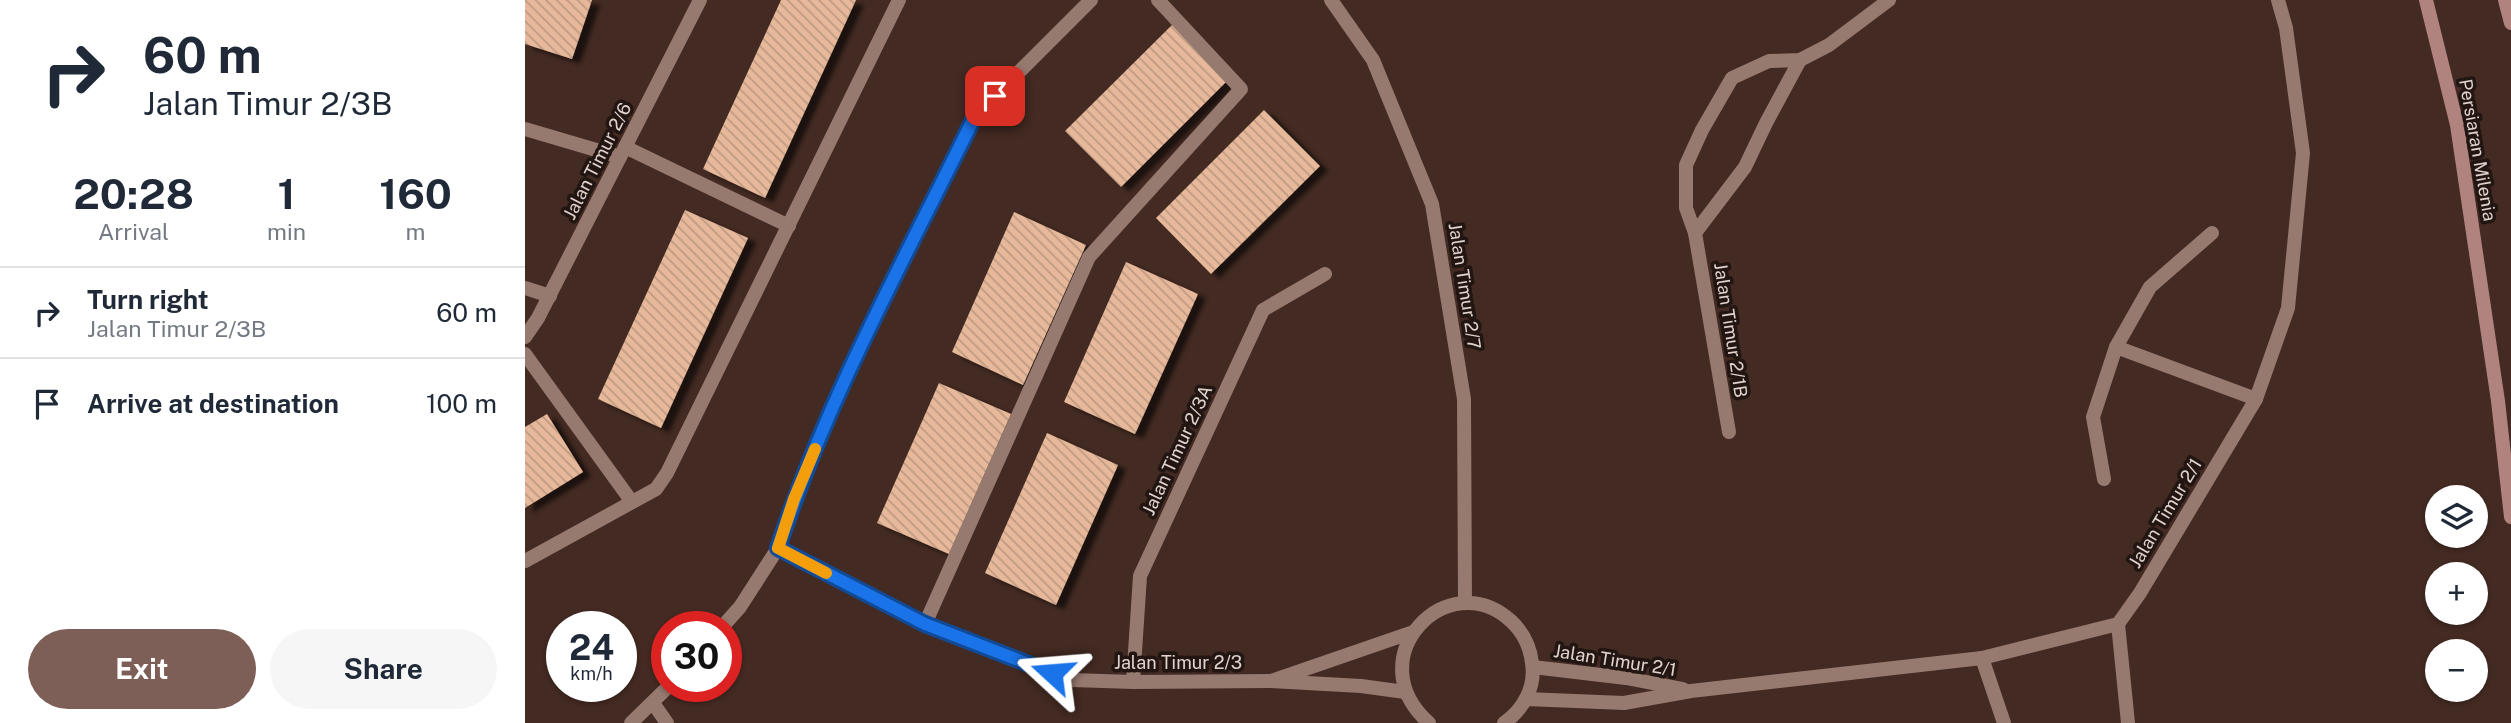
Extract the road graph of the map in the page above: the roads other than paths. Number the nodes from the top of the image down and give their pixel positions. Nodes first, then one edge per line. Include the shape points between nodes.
1 (700, 0) edge
2 (899, 0) edge
3 (1091, 0) edge
4 (1158, 0) edge
5 (1331, 0) edge
6 (1889, 0) edge
7 (2279, 0) edge
8 (2426, 0) edge
9 (2505, 0) edge
10 (2511, 23) edge
11 (1800, 60) junction
12 (525, 129) edge
13 (622, 152) junction
14 (789, 226) junction
15 (1695, 233) junction
16 (2212, 233) dead end
17 (1325, 274) dead end
18 (525, 288) edge
19 (549, 296) junction
20 (525, 337) edge
21 (2116, 347) junction
22 (525, 354) edge
23 (2256, 399) junction
24 (1729, 432) dead end
25 (2103, 479) dead end
26 (632, 502) junction
27 (2511, 517) edge
28 (778, 548) junction
29 (525, 561) edge
30 (1465, 603) junction
31 (736, 611) edge
32 (925, 624) junction
33 (2118, 624) junction
34 (1413, 632) junction
35 (1982, 658) junction
36 (1533, 667) junction
37 (1271, 681) junction
38 (1133, 682) junction
39 (1691, 691) junction
40 (1405, 692) junction
41 (1526, 699) junction
42 (653, 703) joint
43 (631, 723) edge
44 (667, 723) edge
45 (1429, 723) edge
46 (1504, 723) edge
47 (2004, 723) edge
48 (2128, 723) edge

1 - 13 street, Jalan Timur 2/6
2 - 14 street
3 - 28 street via 975,116 836,399
4 - 32 street via 1241,89 1089,257
5 - 30 street, Jalan Timur 2/7 via 1373,60 1432,204 1464,399
6 - 11 street, Jalan Timur 2/1B via 1829,45
7 - 23 street, Jalan Timur 2/1 via 2303,153 2288,308
8 - 27 main road, Persiaran Milenia via 2457,125
9 - 10 main road
11 - 15 street via 1745,167
11 - 15 street, Jalan Timur 2/1B via 1769,61 1732,78 1686,165 1686,208
12 - 13 street
13 - 14 street
13 - 19 street, Jalan Timur 2/6
14 - 26 street via 667,473 656,489
15 - 24 street, Jalan Timur 2/1B
16 - 21 street via 2150,287
17 - 38 street, Jalan Timur 2/3A via 1263,310 1140,576
18 - 19 street
19 - 20 street, Jalan Timur 2/6
21 - 23 street
21 - 25 street via 2092,417
22 - 26 street
23 - 33 street, Jalan Timur 2/1
26 - 29 street
28 - 31 street
28 - 32 street, Jalan Timur 2/3
30 - 34 street via 1427,617
30 - 36 street via 1486,606 1519,629
32 - 38 street, Jalan Timur 2/3 via 1072,680
33 - 35 street, Jalan Timur 2/1
33 - 48 street
34 - 37 street
34 - 40 street via 1404,651
35 - 39 street, Jalan Timur 2/1
35 - 47 street
36 - 39 street, Jalan Timur 2/1
36 - 41 street
37 - 38 street, Jalan Timur 2/3
37 - 40 street, Jalan Timur 2/3
39 - 41 street, Jalan Timur 2/1 via 1624,703
40 - 45 street
41 - 46 street
42 - 43 street
42 - 44 street

